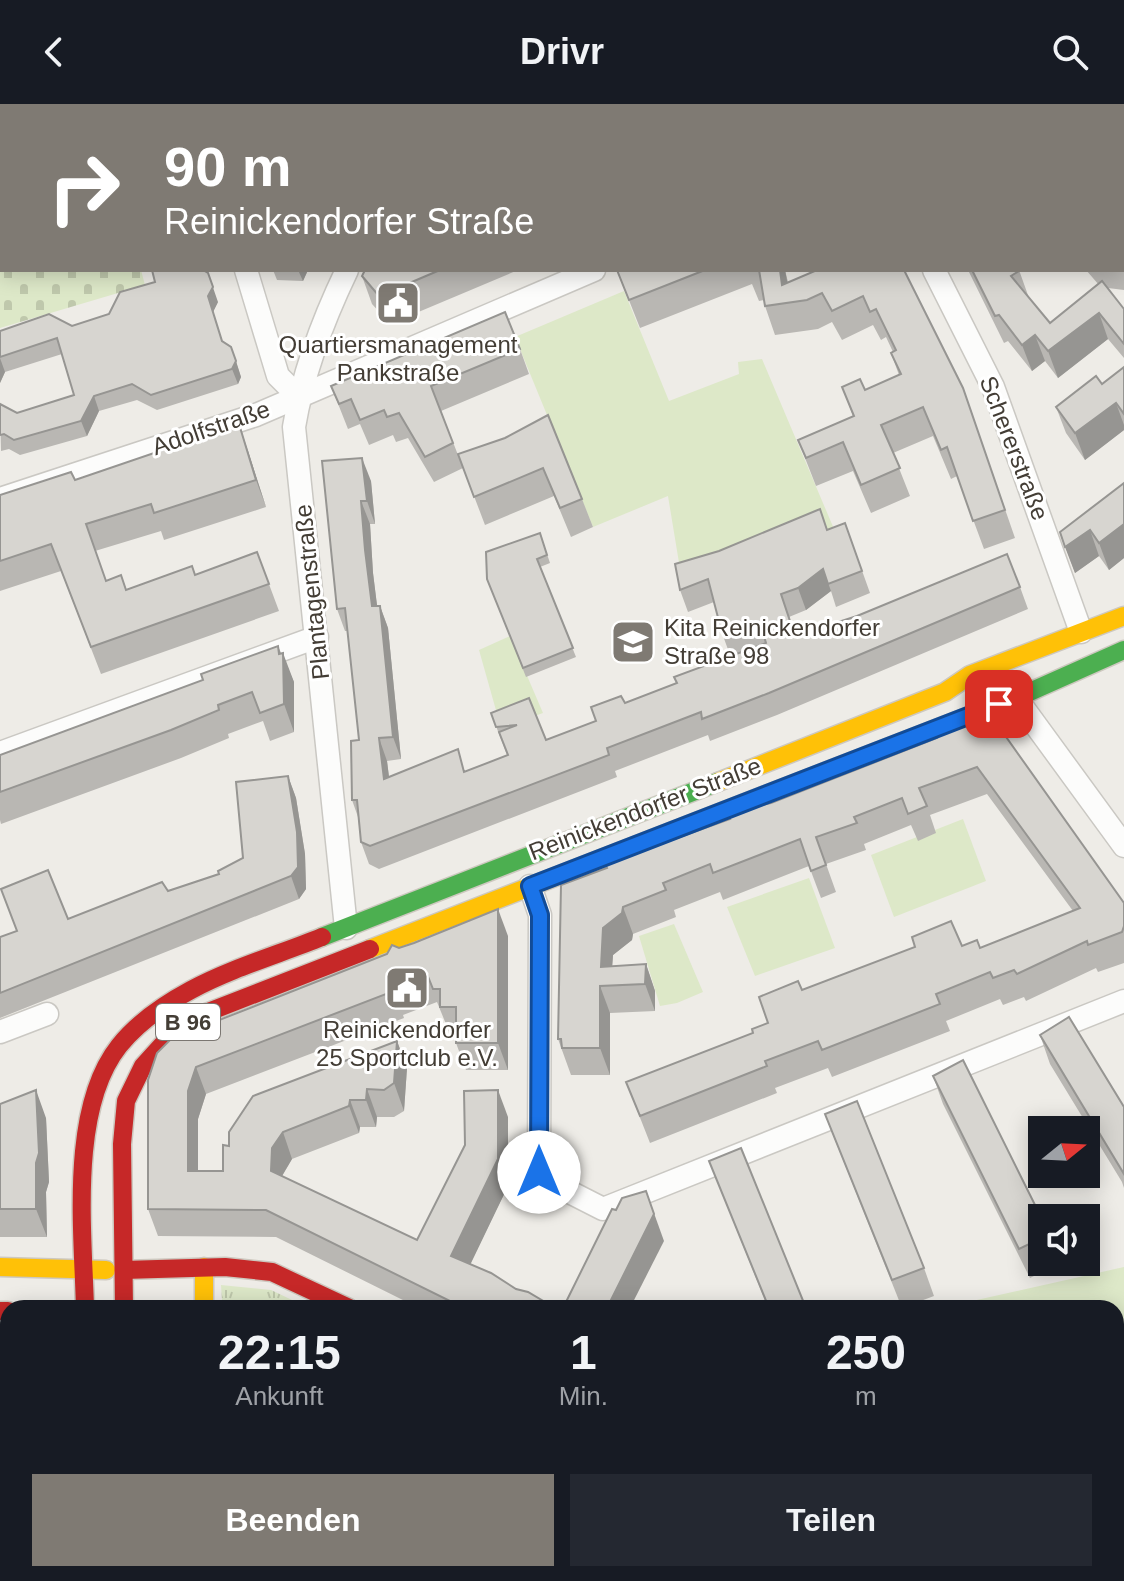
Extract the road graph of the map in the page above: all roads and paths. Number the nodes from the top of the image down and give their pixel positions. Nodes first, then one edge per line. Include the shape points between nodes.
1 (247, 272) edge
2 (346, 272) edge
3 (589, 272) edge
4 (935, 272) edge
5 (299, 397) junction
6 (0, 499) edge
7 (1124, 616) edge
8 (1081, 632) junction
9 (317, 637) junction
10 (1124, 650) edge
11 (1002, 663) junction
12 (1094, 664) junction
13 (945, 692) junction
14 (1016, 698) junction
15 (955, 720) junction
16 (0, 753) edge
17 (1124, 846) edge
18 (530, 886) junction
19 (346, 928) junction
20 (357, 954) junction
21 (1124, 1001) edge
22 (47, 1014) dead end
23 (0, 1032) edge
24 (0, 1267) edge
25 (204, 1267) junction
26 (85, 1270) junction
27 (124, 1270) junction
28 (85, 1300) edge
29 (124, 1300) edge
30 (204, 1300) edge
31 (332, 1300) edge

1 - 5 street via 278,376
2 - 5 street, Plantagenstraße
3 - 5 street, Adolfstraße
4 - 8 street, Schererstraße via 993,387
5 - 6 street, Adolfstraße
5 - 9 street, Plantagenstraße via 294,427
7 - 8 main road, Reinickendorfer Straße / B 96
8 - 11 main road, Reinickendorfer Straße / B 96
8 - 12 main road
9 - 16 street
9 - 19 street, Plantagenstraße
10 - 12 main road, Reinickendorfer Straße / B 96
11 - 13 main road, Reinickendorfer Straße / B 96
11 - 14 main road
12 - 14 main road, Reinickendorfer Straße / B 96
13 - 15 main road
13 - 19 main road, Reinickendorfer Straße / B 96
14 - 15 main road, Reinickendorfer Straße / B 96
14 - 17 street
15 - 18 main road, Reinickendorfer Straße / B 96
18 - 20 main road, Reinickendorfer Straße / B 96
18 - 21 street via 540,915 539,1172 603,1209
19 - 20 main road
19 - 26 main road, Reinickendorfer Straße / B 96 via 194,988 151,1013 111,1054 94,1089 85,1128
20 - 27 main road, Reinickendorfer Straße / B 96 via 193,1018 143,1066 123,1118
22 - 23 street
24 - 26 main road
25 - 27 main road
25 - 30 main road
25 - 31 main road via 272,1272
26 - 27 main road
26 - 28 main road, Reinickendorfer Straße / B 96
27 - 29 main road, Reinickendorfer Straße / B 96

